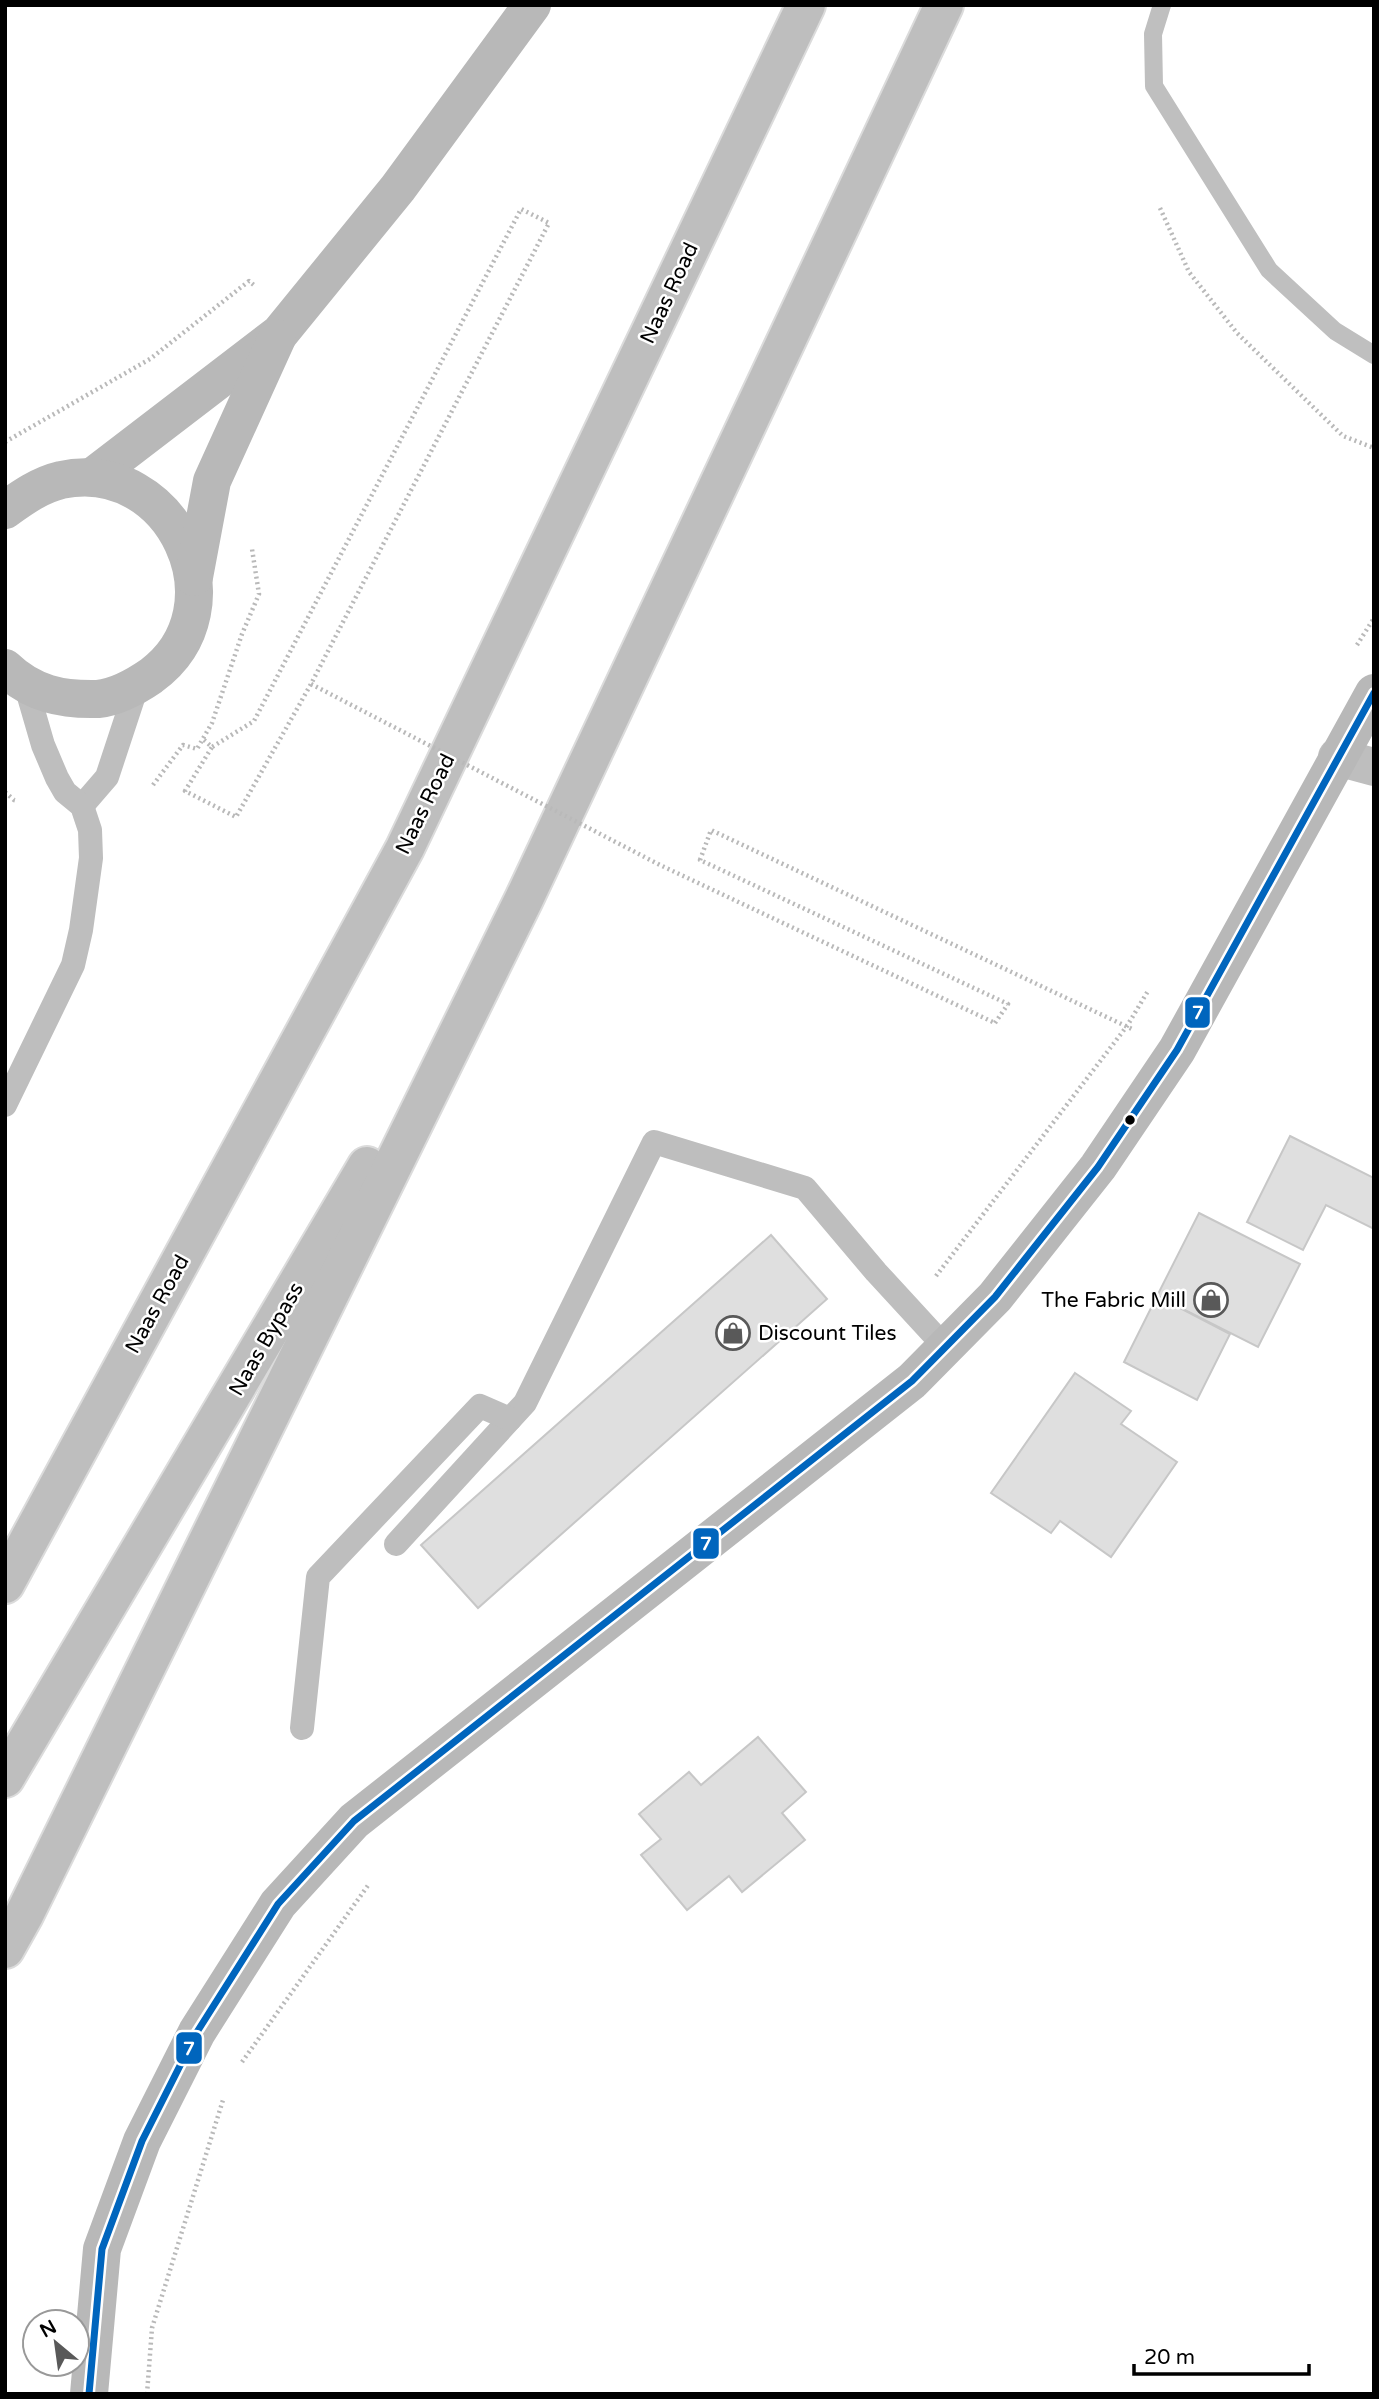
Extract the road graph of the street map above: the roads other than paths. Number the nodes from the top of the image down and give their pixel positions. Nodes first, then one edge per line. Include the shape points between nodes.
1 (532, 5) edge
2 (806, 5) edge
3 (944, 5) edge
4 (286, 325) junction
5 (92, 477) junction
6 (5, 510) edge
7 (194, 579) junction
8 (11, 673) edge
9 (137, 686) junction
10 (1374, 693) edge
11 (1337, 757) junction
12 (1374, 767) edge
13 (82, 806) junction
14 (524, 899) junction
15 (5, 1105) edge
16 (945, 1347) junction
17 (510, 1419) junction
18 (396, 1544) dead end
19 (5, 1584) edge
20 (302, 1728) dead end
21 (5, 1778) edge
22 (5, 1949) edge
23 (89, 2394) edge

1 - 4 street via 398,188
2 - 19 main road, Naas Road via 405,848
3 - 14 main road
4 - 5 street
4 - 7 street via 212,481
5 - 6 street via 61,480 31,491
5 - 7 street via 150,499 172,522 187,549
7 - 9 street via 192,611 181,641 162,667
8 - 9 street via 37,690 72,700 107,698
8 - 13 lane via 57,778
9 - 13 lane via 107,777
10 - 11 street
11 - 12 main road
11 - 16 street via 1177,1050 1098,1167 996,1297
13 - 15 lane via 90,830 91,858 74,965
14 - 21 main road, Naas Bypass
14 - 22 main road
16 - 17 lane via 805,1188 654,1142 525,1403
16 - 23 street via 912,1381 354,1821 278,1903 197,2032 142,2141 102,2249
17 - 18 lane
17 - 20 lane via 480,1406 318,1577

